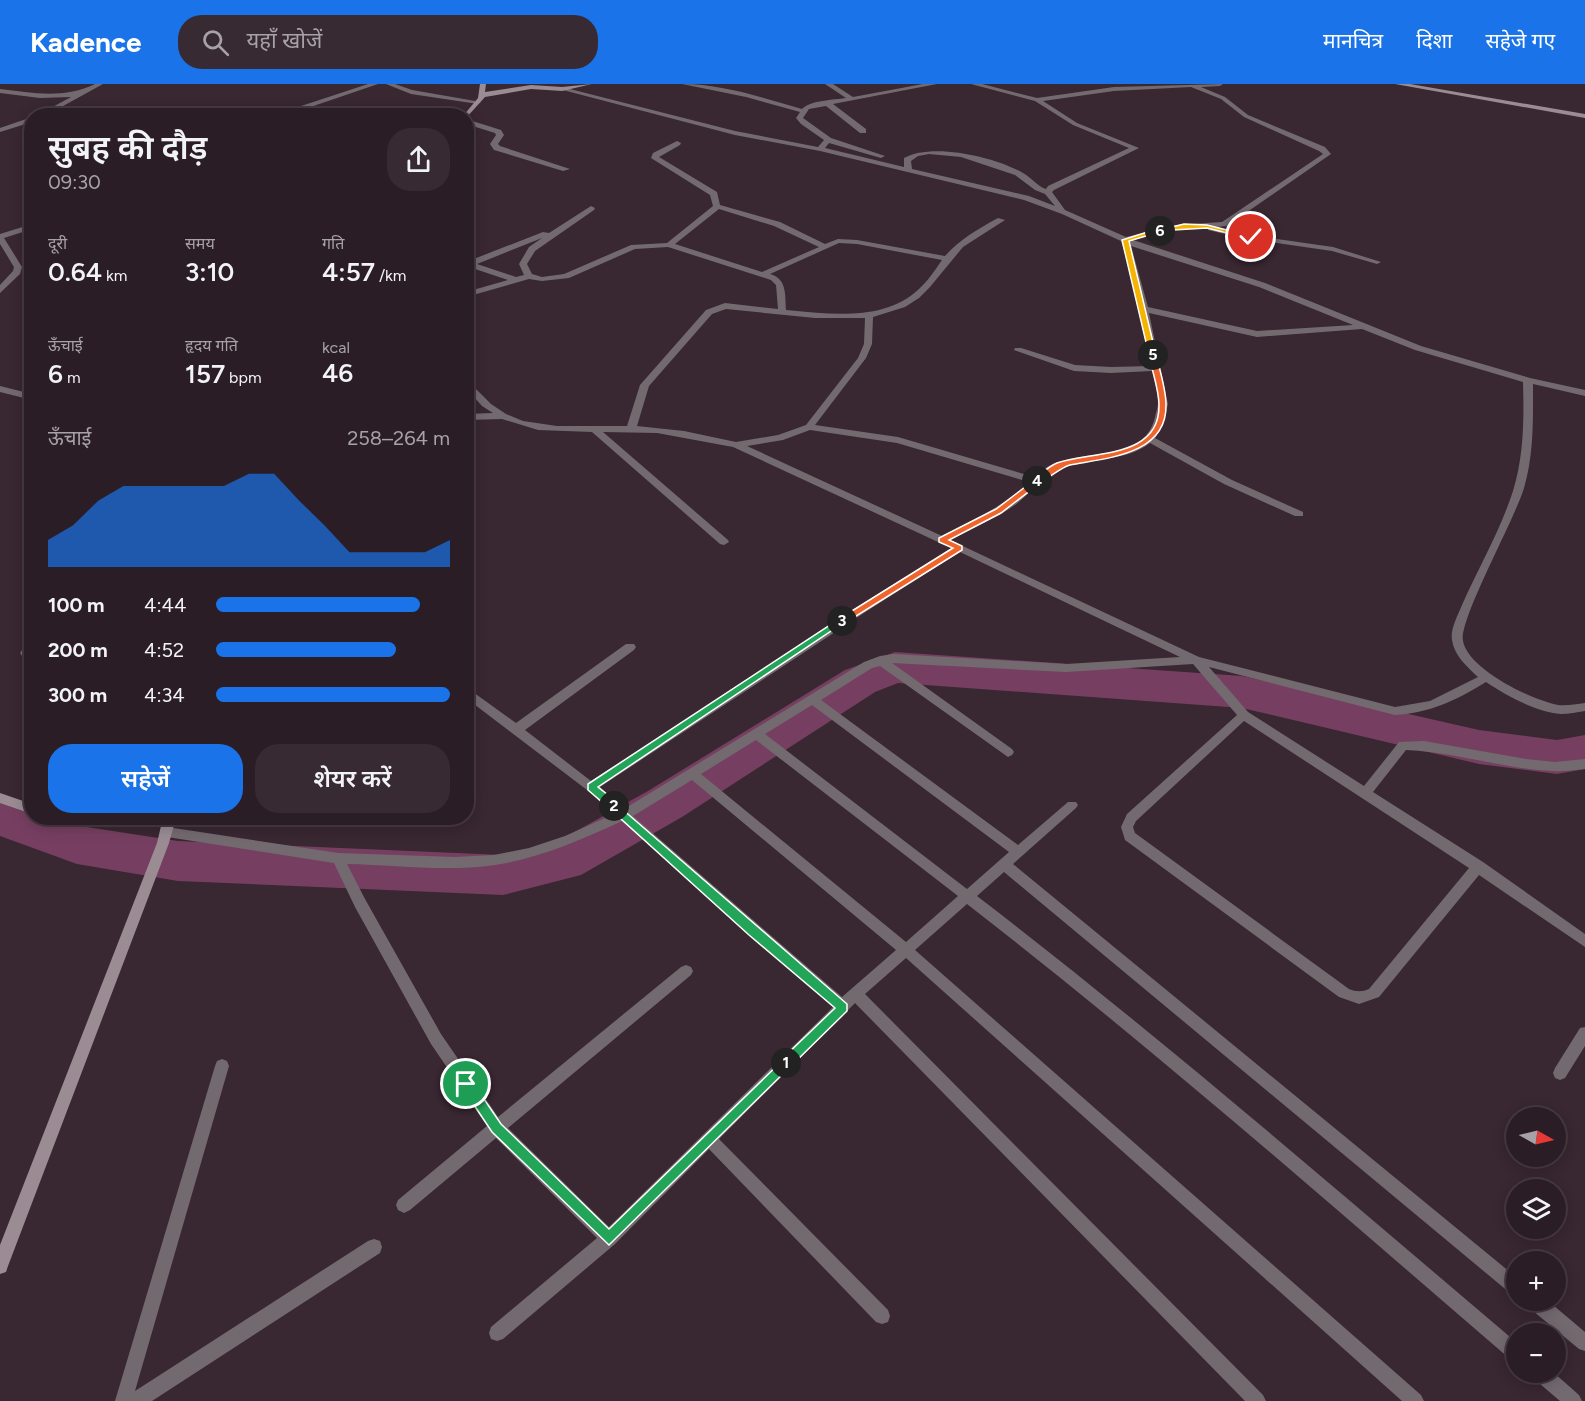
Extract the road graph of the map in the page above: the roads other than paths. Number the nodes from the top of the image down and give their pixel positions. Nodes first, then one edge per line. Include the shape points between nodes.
1 (100, 84) edge
2 (375, 84) edge
3 (389, 84) edge
4 (483, 84) edge
5 (589, 84) edge
6 (685, 84) edge
7 (828, 84) edge
8 (934, 84) edge
9 (974, 84) edge
10 (1220, 84) edge
11 (1398, 84) edge
12 (1193, 86) junction
13 (562, 89) junction
14 (0, 91) edge
15 (82, 94) junction
16 (480, 98) junction
17 (851, 98) junction
18 (1037, 100) junction
19 (825, 102) junction
20 (55, 108) edge
21 (302, 108) edge
22 (473, 108) edge
23 (802, 111) junction
24 (1585, 116) edge
25 (24, 122) edge
26 (474, 122) edge
27 (0, 130) edge
28 (863, 131) dead end
29 (828, 140) junction
30 (677, 143) dead end
31 (820, 149) junction
32 (907, 166) junction
33 (566, 169) dead end
34 (1048, 192) junction
35 (717, 206) junction
36 (591, 208) dead end
37 (1065, 212) junction
38 (1001, 220) dead end
39 (1207, 226) junction
40 (563, 228) junction
41 (24, 229) edge
42 (0, 237) edge
43 (1125, 240) junction
44 (526, 241) junction
45 (538, 245) junction
46 (669, 245) junction
47 (824, 246) junction
48 (947, 259) junction
49 (474, 262) edge
50 (1377, 262) dead end
51 (474, 266) edge
52 (765, 273) junction
53 (529, 276) junction
54 (516, 280) junction
55 (0, 290) edge
56 (474, 293) edge
57 (1143, 309) junction
58 (782, 312) junction
59 (869, 314) junction
60 (1363, 327) junction
61 (1018, 350) dead end
62 (1156, 368) junction
63 (1528, 380) junction
64 (0, 389) edge
65 (474, 391) edge
66 (1585, 393) edge
67 (24, 395) edge
68 (505, 416) junction
69 (474, 417) edge
70 (809, 427) junction
71 (631, 429) junction
72 (595, 430) junction
73 (1148, 438) junction
74 (736, 445) junction
75 (1036, 482) junction
76 (1299, 514) dead end
77 (942, 540) junction
78 (724, 542) dead end
79 (959, 548) junction
80 (630, 648) dead end
81 (880, 660) junction
82 (1196, 660) junction
83 (1488, 676) junction
84 (474, 697) edge
85 (812, 699) junction
86 (1585, 707) edge
87 (1244, 715) junction
88 (517, 729) junction
89 (756, 733) junction
90 (1008, 752) dead end
91 (1585, 764) edge
92 (692, 773) junction
93 (591, 787) junction
94 (1365, 794) junction
95 (0, 798) edge
96 (1072, 805) dead end
97 (24, 806) edge
98 (624, 815) junction
99 (137, 825) edge
100 (167, 828) edge
101 (1018, 852) junction
102 (338, 858) junction
103 (1004, 865) junction
104 (1478, 866) junction
105 (969, 896) junction
106 (1585, 941) edge
107 (906, 950) junction
108 (686, 970) dead end
109 (855, 994) junction
110 (843, 1007) junction
111 (1585, 1033) edge
112 (222, 1065) dead end
113 (1560, 1073) dead end
114 (497, 1128) junction
115 (709, 1139) junction
116 (404, 1205) dead end
117 (609, 1238) junction
118 (374, 1247) dead end
119 (0, 1266) edge
120 (1506, 1279) edge
121 (1546, 1311) edge
122 (882, 1316) dead end
123 (497, 1333) dead end
124 (1585, 1343) edge
125 (1506, 1344) edge
126 (1552, 1383) edge
127 (124, 1401) edge
128 (136, 1401) edge
129 (1257, 1401) edge
130 (1415, 1401) edge
131 (1573, 1401) edge

1 - 15 street
2 - 21 street
3 - 16 street via 417,93
4 - 16 street
5 - 13 street
6 - 23 street via 747,95
7 - 17 street
8 - 17 street
9 - 18 street
10 - 12 street
11 - 24 street
12 - 18 street via 1114,89
12 - 39 street via 1327,154 1230,220
13 - 16 street via 531,87
13 - 31 street via 735,134
14 - 15 street via 40,96
15 - 20 street
16 - 22 street
17 - 19 street
18 - 34 street via 1075,124 1135,148 1058,182
19 - 23 street
19 - 28 street
23 - 29 street via 799,118 803,123
25 - 27 street
26 - 33 street via 498,132 494,144 497,148
29 - 31 street
29 - 32 street
30 - 35 street via 655,158 714,194
31 - 32 street
32 - 34 street via 912,155 923,152 975,159 1021,174 1031,186
32 - 37 street
34 - 37 street
35 - 46 street
35 - 47 street via 777,224
36 - 40 street
37 - 43 street
38 - 48 street via 963,242
39 - 43 street via 1175,227
39 - 50 street
40 - 44 street
40 - 45 street
41 - 42 street
42 - 55 street via 18,267
43 - 57 street
43 - 60 street via 1262,285
44 - 45 street
44 - 49 street
45 - 53 street via 525,257 523,264
46 - 52 street
46 - 53 street via 634,247 566,276
47 - 48 street via 838,241 856,242
47 - 52 street
48 - 59 street via 908,303
51 - 54 street
52 - 58 street via 780,284
53 - 54 street
54 - 56 street
57 - 60 street via 1244,333
57 - 62 street
58 - 59 street
58 - 71 street via 725,306 709,312 645,385
59 - 70 street via 868,345 862,358
60 - 63 street via 1448,358
61 - 62 street via 1083,369
62 - 73 street via 1163,404 1161,418
63 - 66 street
63 - 83 street via 1528,452 1524,474 1498,544 1458,626 1457,641 1467,658
64 - 67 street
65 - 68 street
68 - 69 street
68 - 72 street via 558,429
70 - 74 street via 780,438
70 - 75 street via 898,441
71 - 72 street
71 - 74 street
72 - 78 street
73 - 75 street via 1129,452 1058,465
73 - 76 street via 1228,482
74 - 77 street
75 - 77 street via 999,511
77 - 79 street
79 - 82 street
79 - 93 street
80 - 88 street
81 - 82 street via 910,657 1066,668
81 - 85 street
81 - 90 street
82 - 83 street via 1395,711 1420,711 1442,703
82 - 87 street
83 - 86 street via 1528,700 1560,710
84 - 88 street
85 - 89 street
85 - 101 street
87 - 94 street
87 - 104 street via 1131,818 1127,827 1130,836 1344,993 1355,999 1374,993
88 - 93 street
89 - 92 street
89 - 105 street
91 - 94 street via 1555,767 1403,745
92 - 98 street
92 - 107 street
93 - 98 street
94 - 104 street
95 - 97 street
96 - 101 street
98 - 102 street via 529,854 494,860
98 - 110 street
99 - 100 street
100 - 102 street
100 - 119 street
101 - 103 street
102 - 114 street via 436,1039
103 - 105 street
103 - 120 street
104 - 106 street
105 - 107 street
105 - 125 street via 1216,1097
107 - 109 street
107 - 130 street
108 - 114 street
109 - 110 street
109 - 129 street
110 - 115 street
111 - 113 street
112 - 127 street
114 - 116 street
114 - 117 street
115 - 117 street
115 - 122 street
117 - 123 street
118 - 128 street
121 - 124 street
126 - 131 street

